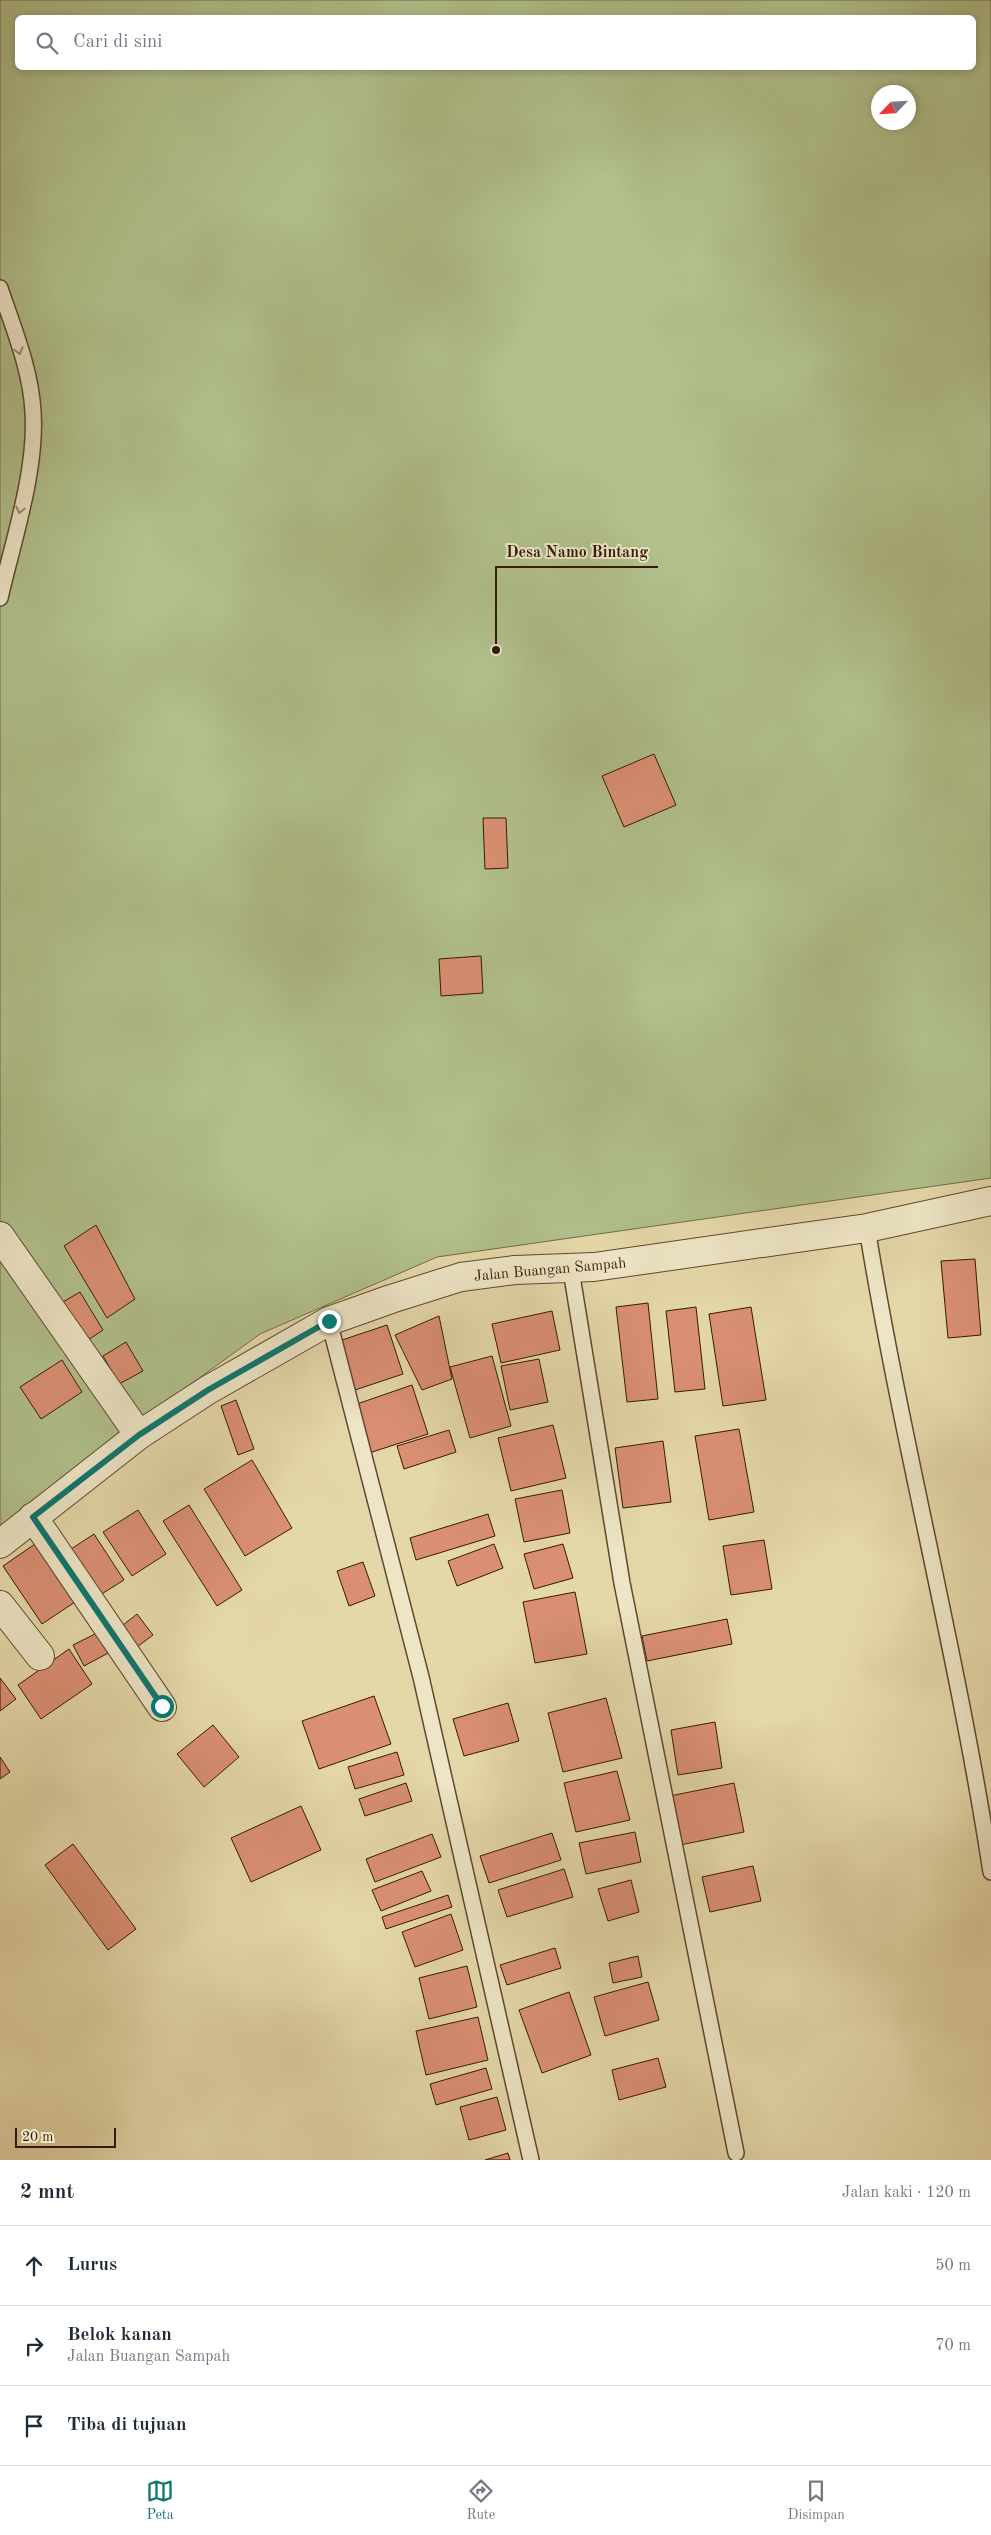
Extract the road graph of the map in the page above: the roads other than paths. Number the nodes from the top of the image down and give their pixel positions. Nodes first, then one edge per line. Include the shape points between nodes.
1 (0, 288) edge
2 (0, 598) edge
3 (991, 1201) edge
4 (867, 1228) junction
5 (0, 1236) edge
6 (571, 1270) junction
7 (329, 1321) junction
8 (139, 1435) junction
9 (33, 1517) junction
10 (0, 1544) edge
11 (0, 1605) edge
12 (40, 1656) dead end
13 (162, 1706) dead end
14 (991, 1872) edge
15 (736, 2153) dead end
16 (531, 2160) edge

1 -> 2 lane via 27,379 33,411 34,446
3 - 4 street, Jalan Buangan Sampah
4 - 6 street, Jalan Buangan Sampah
4 - 14 lane via 885,1338 975,1770
5 - 8 street
6 - 7 street, Jalan Buangan Sampah via 515,1270 461,1277
6 - 15 lane via 622,1584
7 - 8 street, Jalan Buangan Sampah via 208,1390
7 - 16 lane via 421,1677
8 - 9 street, Jalan Buangan Sampah
9 - 10 street, Jalan Buangan Sampah
9 - 13 street
11 - 12 street

